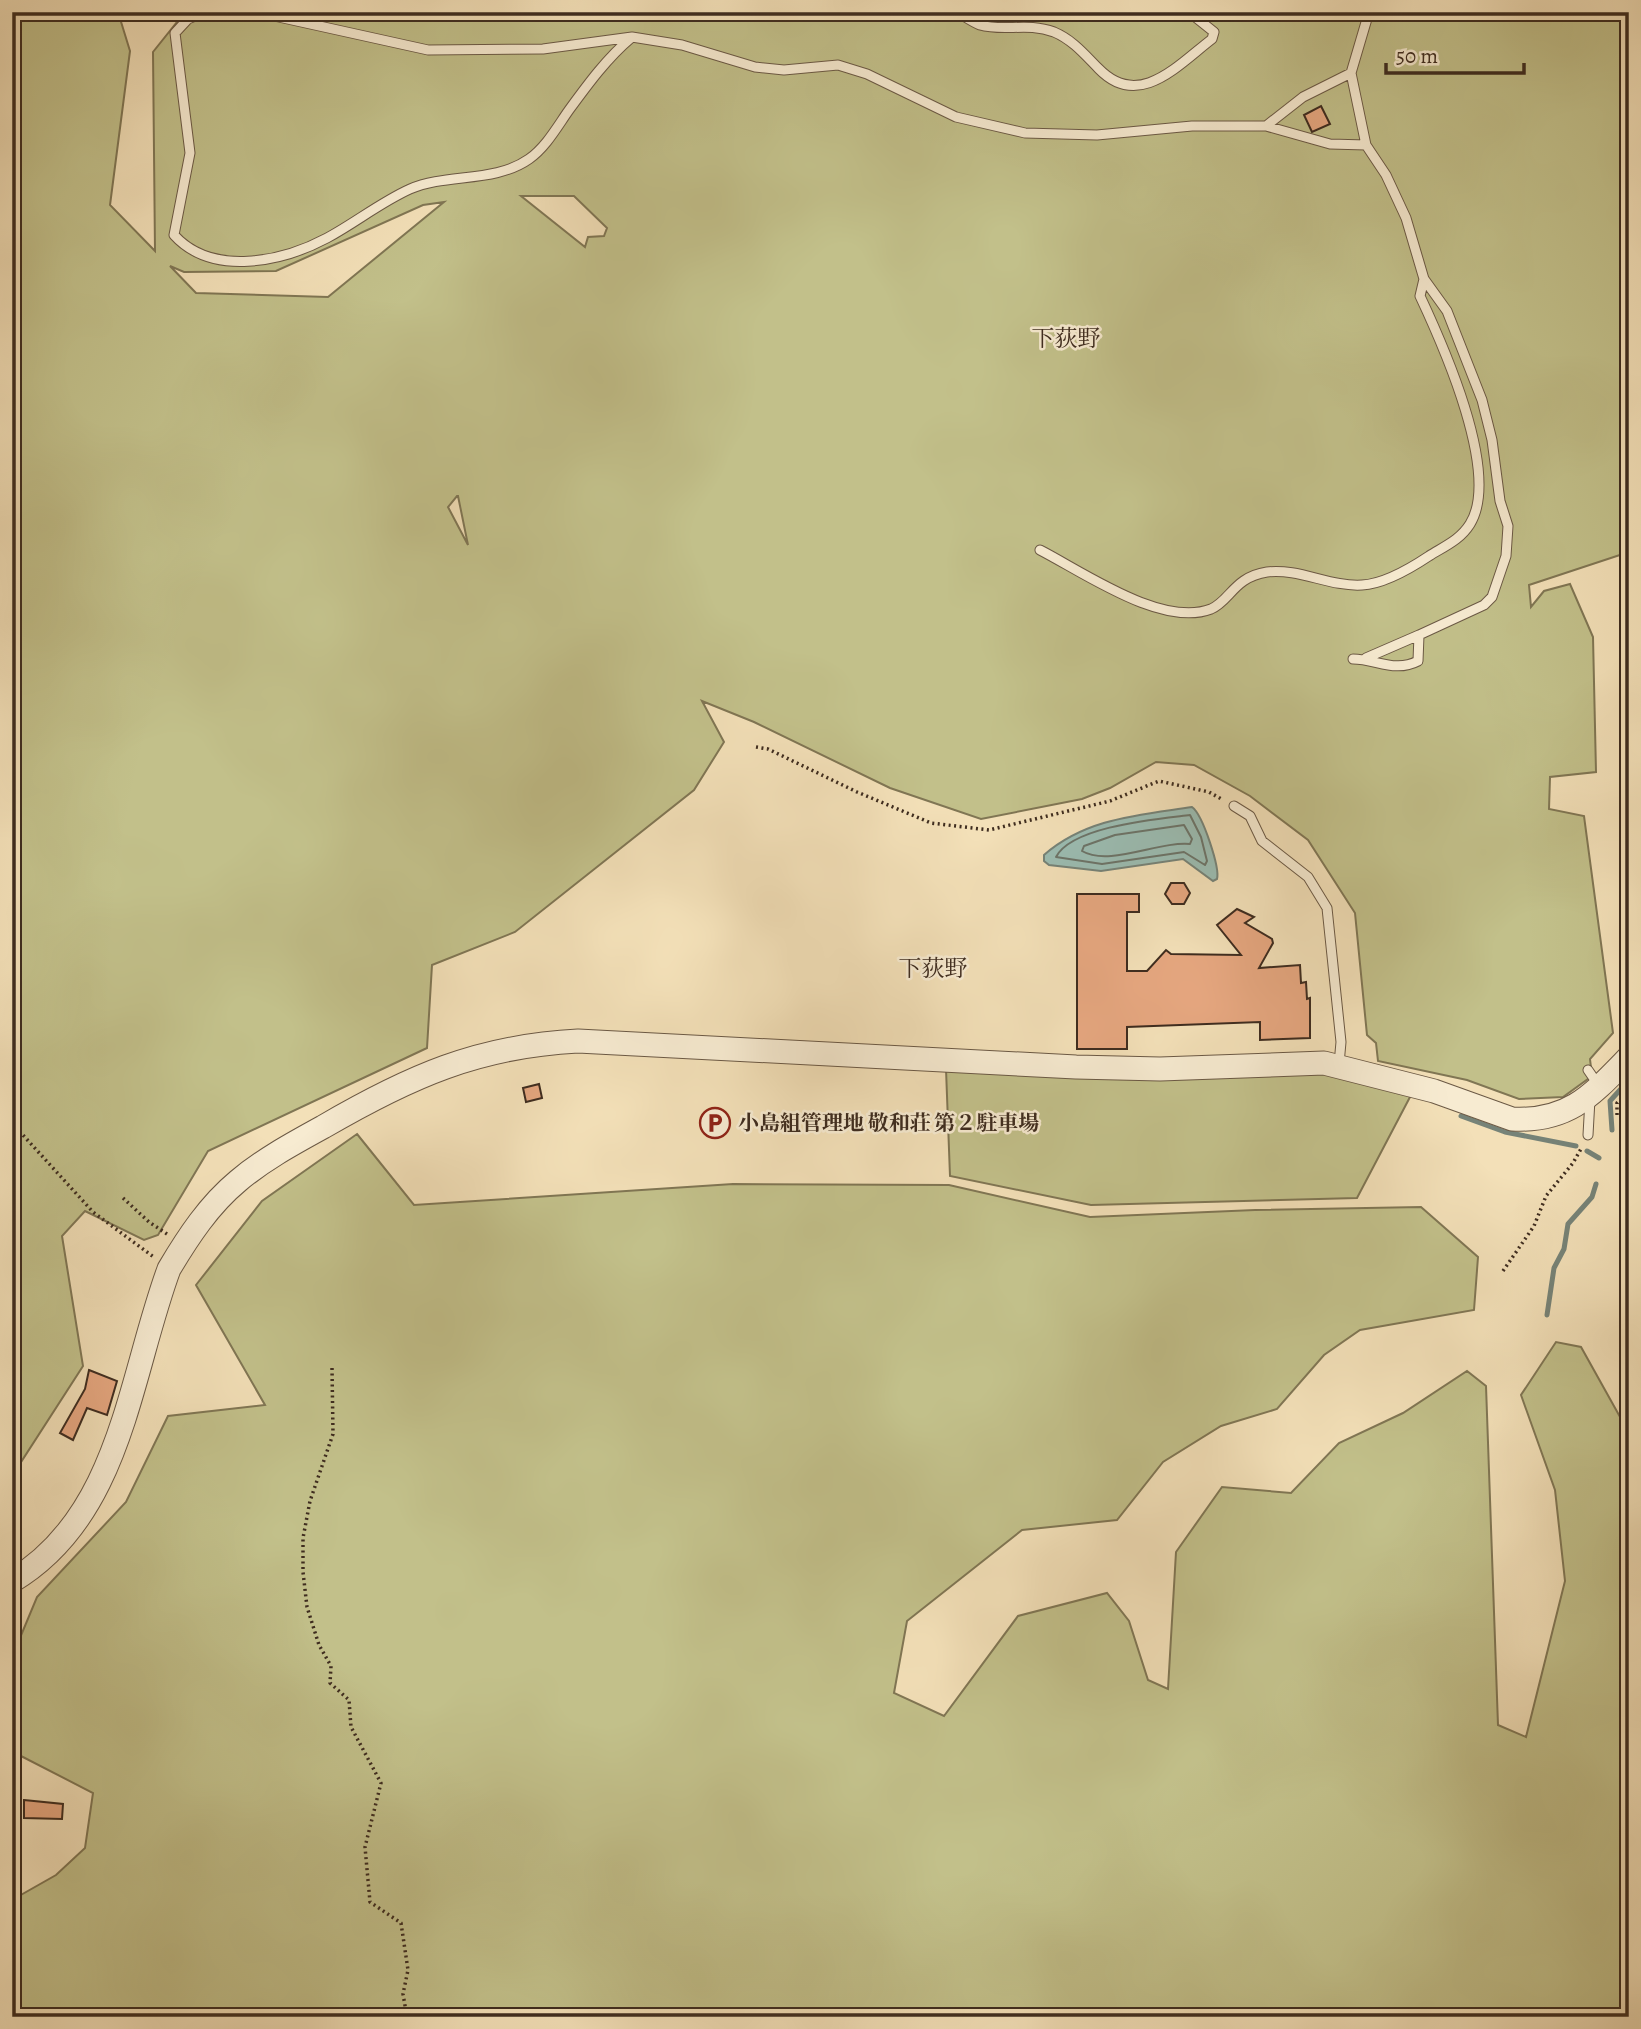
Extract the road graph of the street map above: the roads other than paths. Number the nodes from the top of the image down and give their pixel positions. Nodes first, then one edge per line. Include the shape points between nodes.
1 (205, 12) edge
2 (256, 12) edge
3 (957, 12) edge
4 (1189, 12) edge
5 (1369, 12) edge
6 (632, 37) junction
7 (1351, 74) junction
8 (1266, 126) junction
9 (1366, 145) junction
10 (1424, 279) junction
11 (1040, 550) dead end
12 (1419, 635) junction
13 (1234, 806) road end
14 (1629, 1057) edge
15 (1338, 1066) junction
16 (1592, 1085) junction
17 (1588, 1135) road end
18 (12, 1581) edge

1 - 6 lane via 188,19 174,33 190,153 174,235 197,254 242,261 260,262 326,239 412,188 516,167 548,140 606,62
2 - 6 lane via 428,51 543,49
3 - 4 lane via 981,25 1027,25 1054,32 1071,41 1120,86 1151,84 1212,39 1214,32 1209,26
5 - 7 lane
6 - 8 lane via 682,45 755,67 838,65 956,117 1024,132 1097,135 1192,126
7 - 8 lane via 1303,97
7 - 9 lane
8 - 9 lane via 1330,144
9 - 10 lane via 1406,218
10 - 11 lane via 1420,296 1458,387 1477,457 1472,521 1460,538 1384,580 1362,585 1266,572 1238,583 1213,609 1182,613 1153,608
10 - 12 lane via 1447,312 1482,400 1508,526 1506,556 1492,597 1464,616
12 - 12 lane via 1418,661 1411,665 1358,659 1383,653
13 - 15 lane via 1250,816 1262,841 1308,877 1327,908 1341,1042
14 - 16 street
15 - 16 street via 1434,1091 1512,1119 1558,1113
15 - 18 street via 1296,1062 1160,1069 578,1041 522,1046 434,1070 374,1097 282,1150 218,1201 169,1269 102,1478 72,1529
16 - 17 lane

